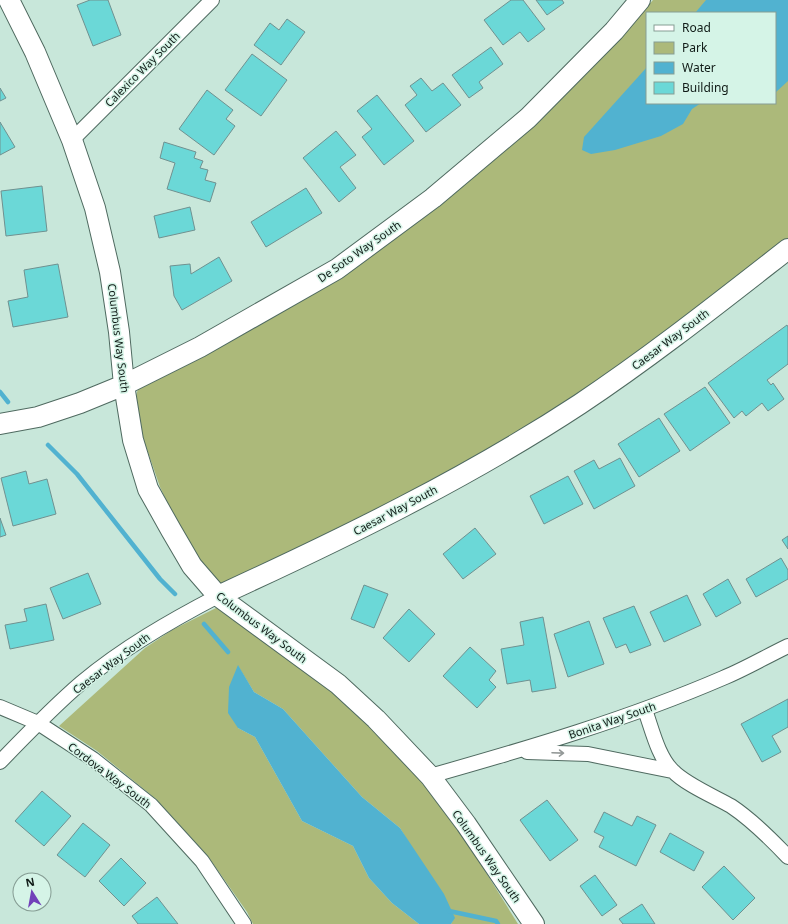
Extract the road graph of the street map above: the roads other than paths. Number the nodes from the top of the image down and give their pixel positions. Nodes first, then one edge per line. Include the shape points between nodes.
1 (9, 0) edge
2 (212, 0) edge
3 (640, 0) edge
4 (72, 140) junction
5 (788, 249) edge
6 (124, 385) junction
7 (0, 424) edge
8 (218, 596) junction
9 (788, 646) edge
10 (0, 707) edge
11 (645, 710) junction
12 (38, 723) junction
13 (518, 751) junction
14 (0, 762) edge
15 (672, 771) junction
16 (430, 776) junction
17 (788, 858) edge
18 (244, 924) edge
19 (534, 924) edge

1 - 4 street, Columbus Way South via 35,52
2 - 4 street, Calexico Way South
3 - 6 street, De Soto Way South via 614,31 528,118 414,212 337,269 200,347
4 - 6 street, Columbus Way South via 95,208 110,272 120,332
5 - 8 street, Caesar Way South via 656,351 580,404 488,460 405,506
6 - 7 street, De Soto Way South via 38,417
6 - 8 street, Columbus Way South via 134,440 148,489 192,566
8 - 12 street, Caesar Way South via 168,622 128,648 82,683
8 - 16 street, Columbus Way South via 338,684 376,719
9 - 11 street, Bonita Way South via 724,678
10 - 12 street, Cordova Way South
11 - 13 street, Bonita Way South
11 - 15 street via 660,753
12 - 14 street, Caesar Way South
12 - 18 street, Cordova Way South via 92,759 151,805 202,861
13 -> 15 street via 588,754
13 - 16 street, Bonita Way South
15 - 17 street via 732,808 770,837
16 - 19 street, Columbus Way South

